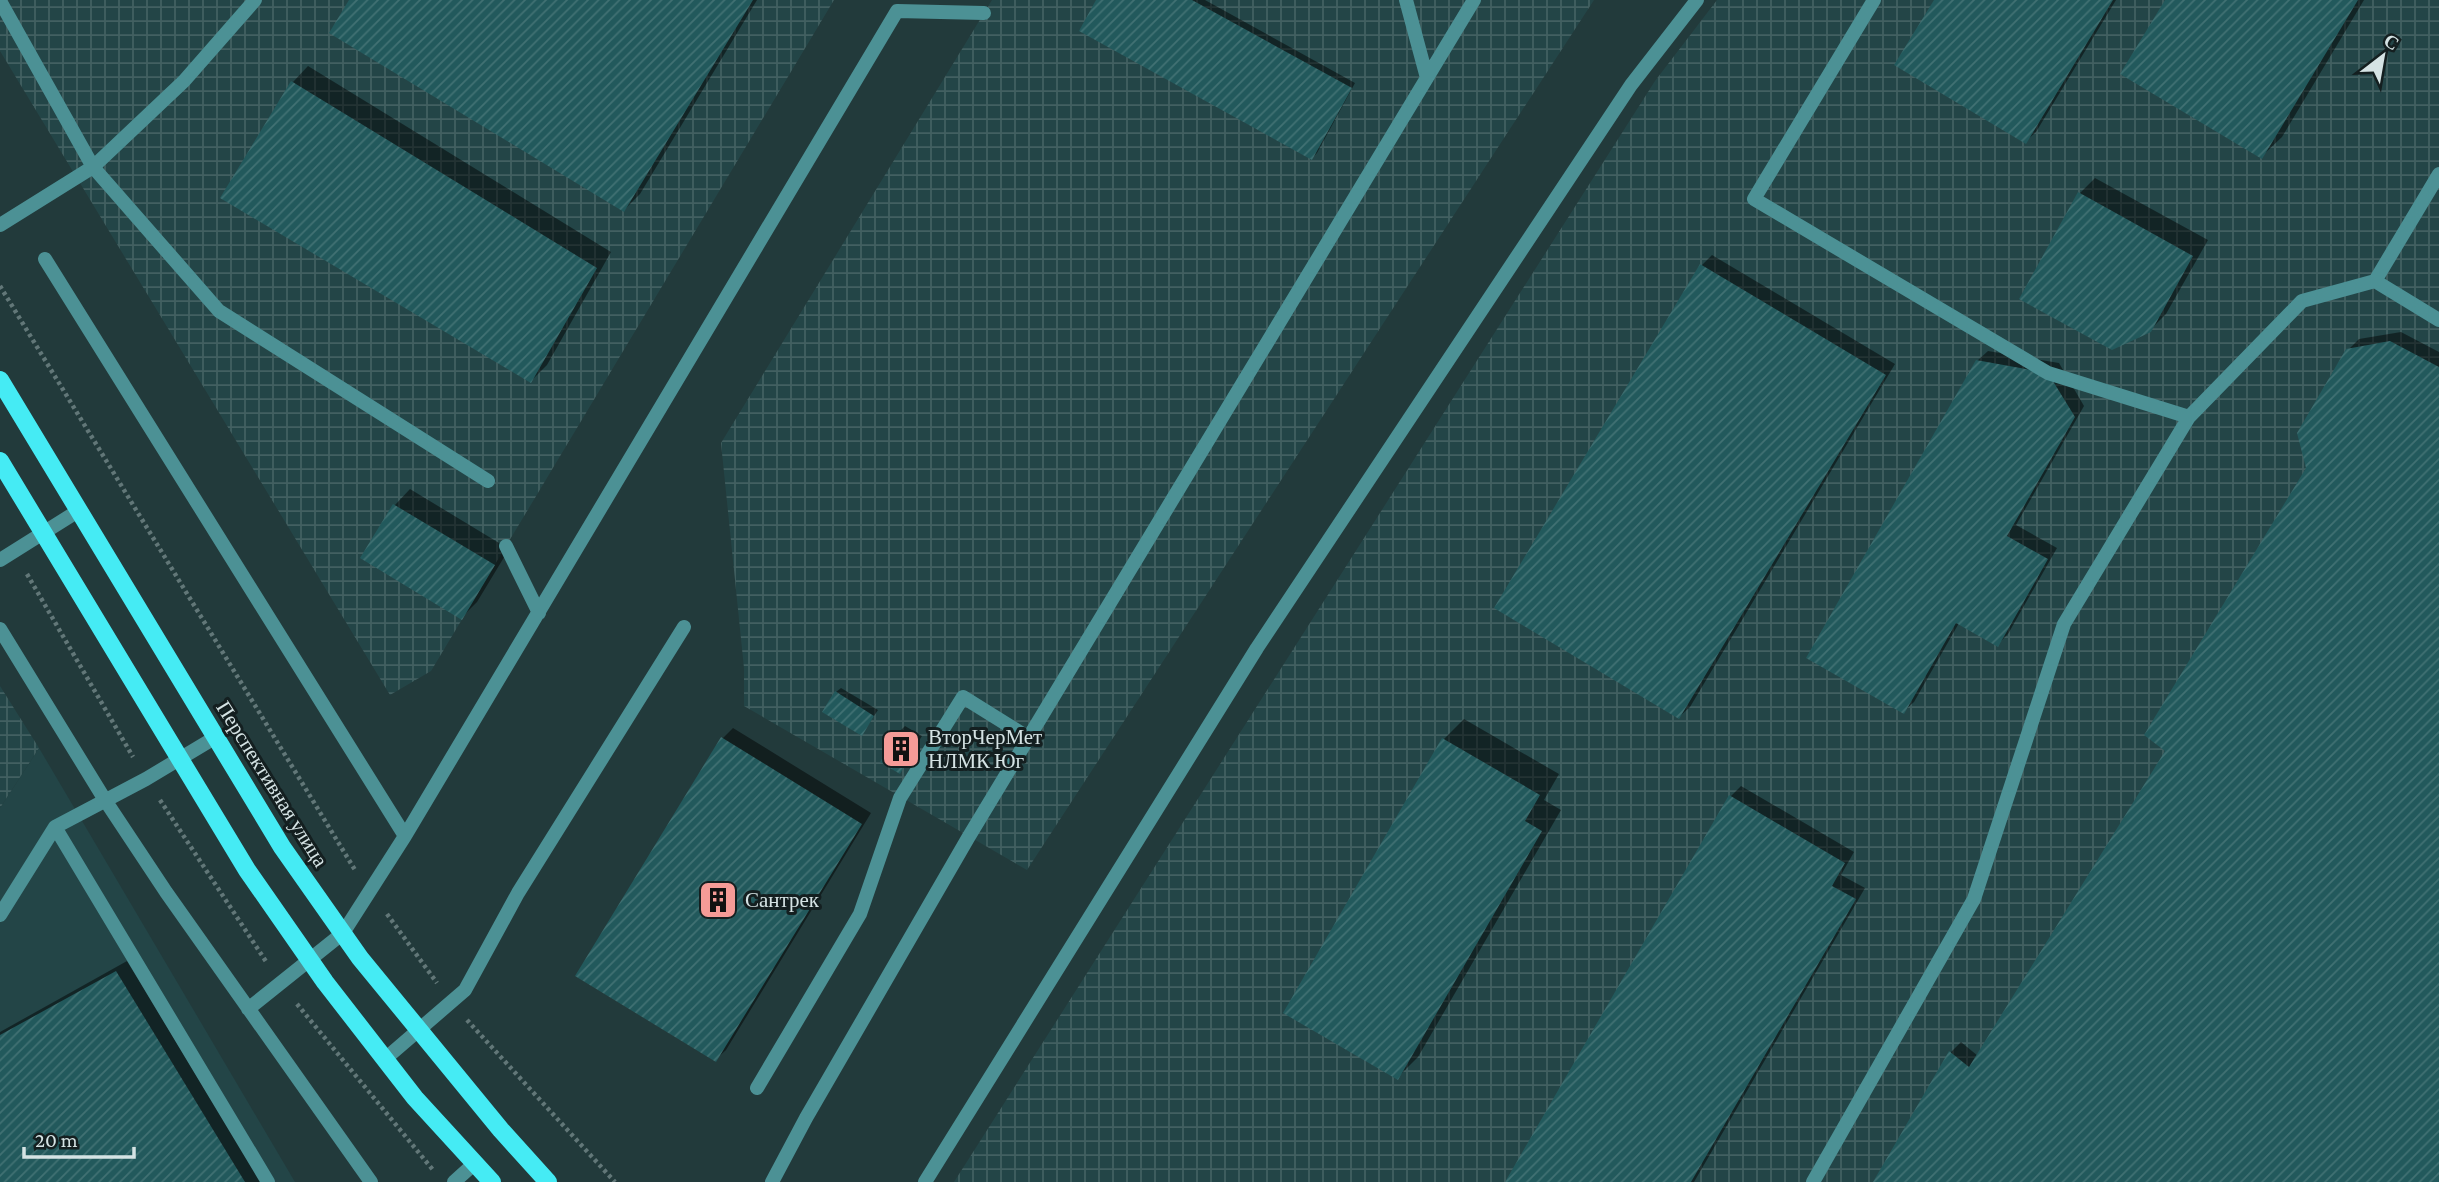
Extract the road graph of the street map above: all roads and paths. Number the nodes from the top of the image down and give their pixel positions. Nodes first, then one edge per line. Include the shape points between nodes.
1 (255, 0) edge
2 (1406, 0) edge
3 (1474, 0) edge
4 (1697, 0) edge
5 (1874, 0) edge
6 (0, 1) edge
7 (984, 13) dead end
8 (1427, 78) junction
9 (93, 167) junction
10 (2439, 174) edge
11 (0, 225) edge
12 (46, 259) dead end
13 (2375, 281) junction
14 (0, 286) edge
15 (2439, 320) edge
16 (0, 380) edge
17 (2189, 417) junction
18 (0, 461) edge
19 (488, 481) dead end
20 (78, 511) junction
21 (43, 533) junction
22 (506, 546) dead end
23 (0, 560) edge
24 (539, 612) junction
25 (684, 627) dead end
26 (0, 629) edge
27 (216, 737) junction
28 (1029, 738) junction
29 (180, 759) junction
30 (105, 800) junction
31 (55, 827) junction
32 (405, 836) junction
33 (370, 891) junction
34 (0, 915) edge
35 (342, 933) junction
36 (310, 960) junction
37 (451, 1002) junction
38 (248, 1009) junction
39 (419, 1030) junction
40 (385, 1059) junction
41 (757, 1088) dead end
42 (475, 1163) junction
43 (268, 1182) edge
44 (371, 1182) edge
45 (454, 1182) edge
46 (492, 1182) edge
47 (548, 1182) edge
48 (615, 1182) edge
49 (772, 1182) edge
50 (925, 1182) edge
51 (1813, 1182) edge

1 - 9 lane via 184,81
2 - 8 lane
3 - 8 lane
4 - 50 lane via 1631,85 1257,648
5 - 17 lane via 1754,198 2048,373
6 - 9 lane
7 - 24 lane via 897,11
8 - 28 lane
9 - 11 lane
9 - 19 lane via 219,311
10 - 13 lane
12 - 32 lane
13 - 15 lane
13 - 17 lane via 2302,301
14 - 33 path
16 - 20 main road, Перспективная улица
17 - 51 lane via 2064,624 1974,899
18 - 21 main road
20 - 21 lane
20 - 27 main road, Перспективная улица
21 - 23 lane
21 - 29 main road
22 - 24 lane
24 - 32 lane
25 - 37 lane via 518,893 465,990
26 - 30 lane
27 - 29 lane
27 - 35 main road, Перспективная улица via 282,847
28 - 41 lane via 962,697 900,798 860,915
28 - 49 lane
29 - 30 lane
29 - 36 main road via 247,870
30 - 31 lane
30 - 38 lane
31 - 34 lane
31 - 43 lane
32 - 33 lane
33 - 35 lane
33 - 37 path
35 - 36 lane
35 - 39 main road, Перспективная улица
36 - 38 lane
36 - 40 main road
37 - 39 lane
37 - 48 path
38 - 44 lane
39 - 40 lane
39 - 47 main road, Перспективная улица
40 - 42 main road
42 - 45 lane
42 - 46 main road

